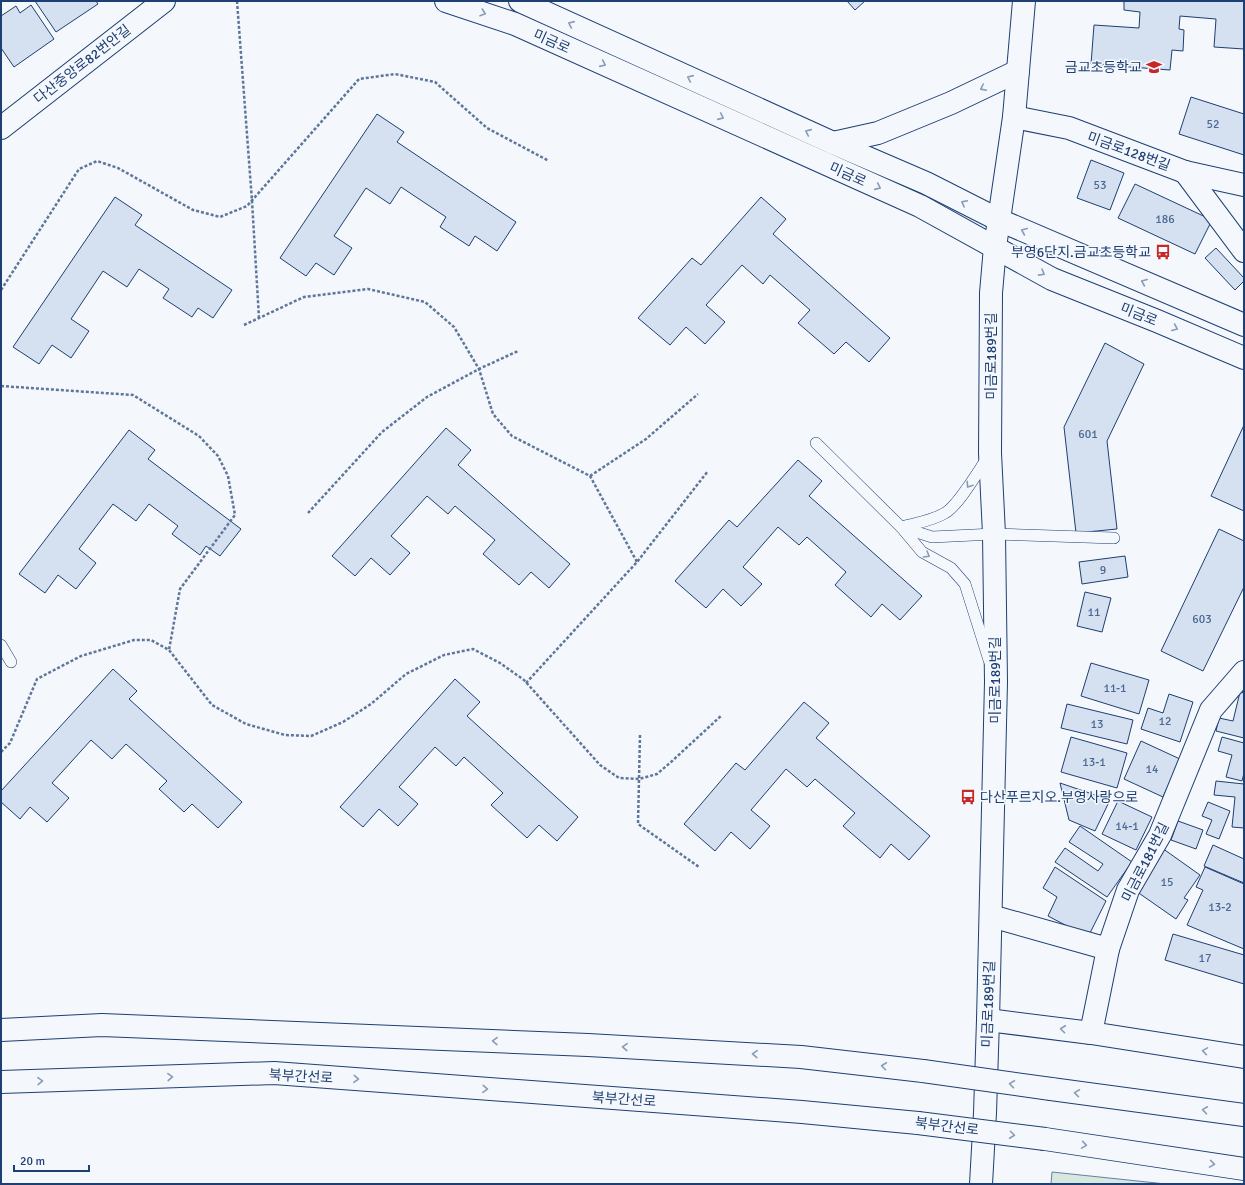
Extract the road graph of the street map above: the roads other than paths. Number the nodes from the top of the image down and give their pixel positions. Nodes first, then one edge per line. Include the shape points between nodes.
1 (164, 1) edge
2 (446, 1) edge
3 (520, 1) edge
4 (1024, 1) edge
5 (1018, 71) junction
6 (1014, 117) junction
7 (1, 128) edge
8 (833, 143) junction
9 (1185, 172) junction
10 (1244, 185) edge
11 (999, 220) junction
12 (995, 247) junction
13 (1244, 251) edge
14 (1244, 325) edge
15 (1244, 358) edge
16 (816, 443) dead end
17 (990, 453) junction
18 (901, 527) junction
19 (994, 534) junction
20 (1114, 538) dead end
21 (1, 645) edge
22 (11, 662) dead end
23 (1244, 672) edge
24 (996, 682) junction
25 (991, 916) junction
26 (1108, 950) junction
27 (988, 1020) junction
28 (1, 1030) edge
29 (1091, 1033) junction
30 (1244, 1057) edge
31 (1, 1082) edge
32 (1244, 1115) edge
33 (1244, 1169) edge
34 (981, 1184) edge

1 - 7 main road, 다산중앙로82번안길
2 -> 12 main road, 미금로 via 515,24 920,206
8 -> 3 main road, 미금로
4 - 5 main road, 미금로189번길
5 - 6 main road, 미금로189번길
5 -> 8 main road via 952,103 878,133
6 - 9 main road, 미금로128번길 via 1069,128
6 - 11 main road, 미금로189번길
11 -> 8 main road, 미금로 via 926,183
9 - 10 main road, 미금로128번길
9 - 13 main road
11 - 12 main road, 미금로189번길
14 -> 11 main road, 미금로
12 -> 15 main road, 미금로 via 1052,279
12 - 17 main road, 미금로189번길 via 991,293
16 - 18 lane
17 -> 18 lane via 962,496 947,513 931,520
17 - 19 main road, 미금로189번길
18 - 19 lane via 932,537
18 -> 24 lane via 922,552 951,568 964,584
19 - 20 lane
19 - 24 main road, 미금로189번길
21 - 22 lane
23 - 26 main road, 미금로181번길 via 1211,710 1160,836 1128,890
24 - 25 main road, 미금로189번길
25 - 26 main road
25 - 27 main road, 미금로189번길
26 - 29 main road, 미금로181번길
29 -> 27 main road
27 - 34 main road, 미금로189번길
32 -> 28 main road, bridge via 801,1057 588,1045 102,1025
30 -> 29 main road
31 -> 33 main road, 북부간선로, bridge via 274,1073 918,1123

